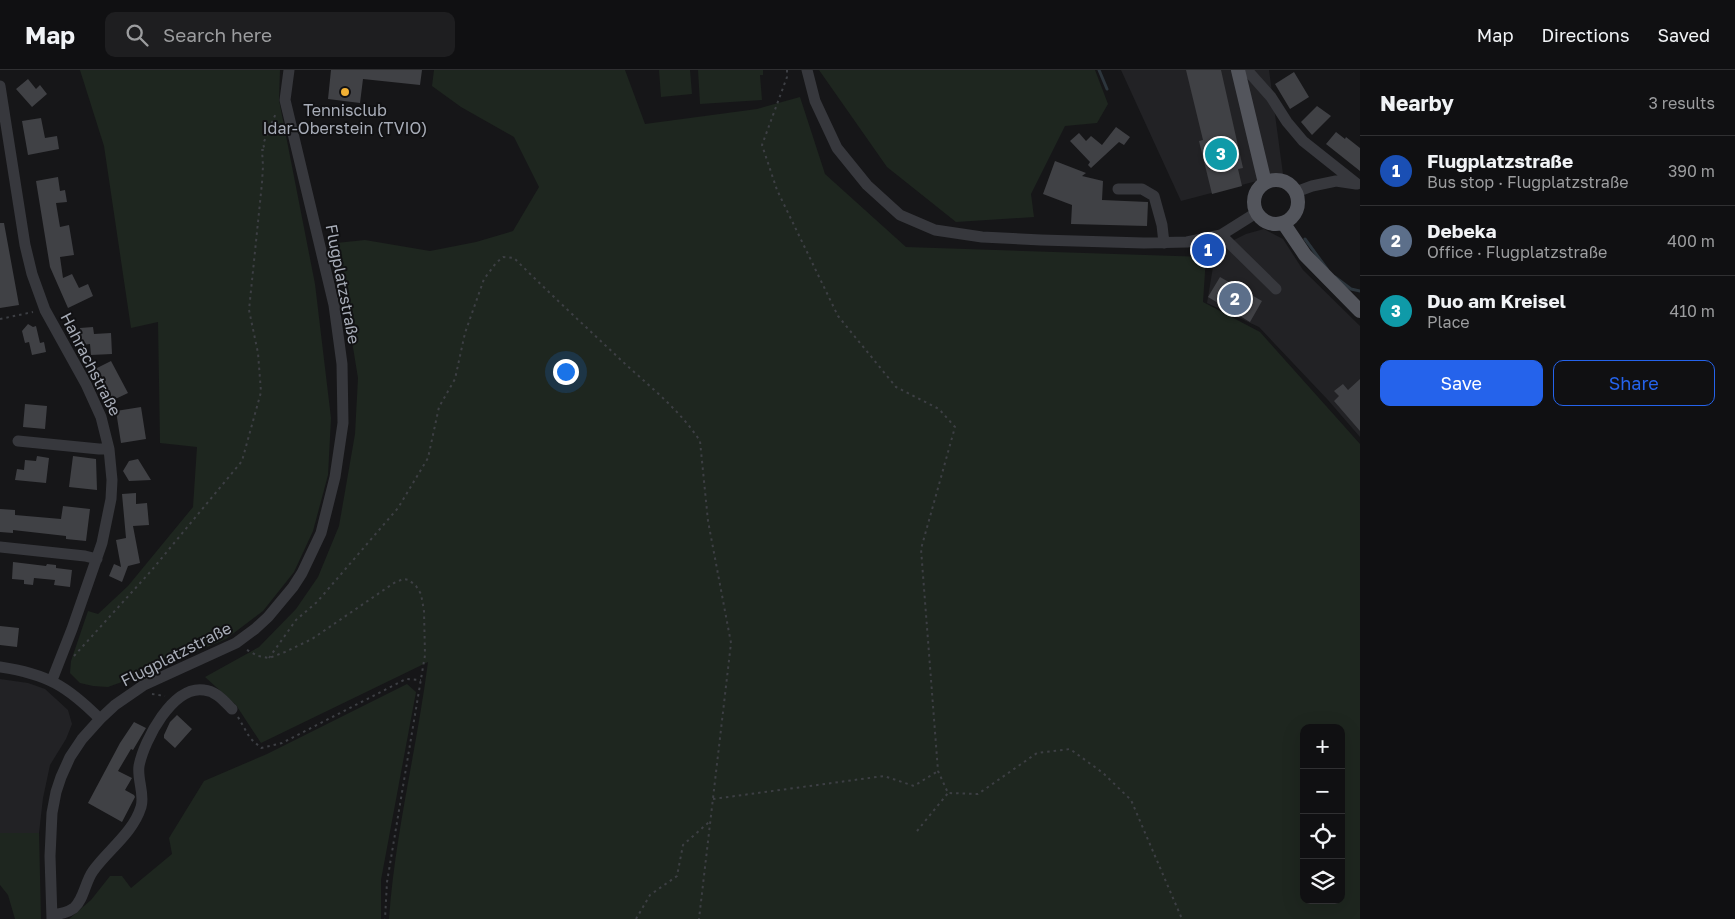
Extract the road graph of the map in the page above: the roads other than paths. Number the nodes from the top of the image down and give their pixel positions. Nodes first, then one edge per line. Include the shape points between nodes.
1 (289, 70) edge
2 (807, 70) edge
3 (1238, 70) edge
4 (1247, 70) edge
5 (0, 86) edge
6 (1265, 183) junction
7 (1358, 185) edge
8 (1118, 189) dead end
9 (1296, 192) junction
10 (1256, 213) junction
11 (1284, 224) junction
12 (1221, 235) junction
13 (1164, 243) junction
14 (1276, 289) dead end
15 (1360, 311) edge
16 (18, 441) dead end
17 (109, 449) junction
18 (0, 547) edge
19 (97, 559) junction
20 (0, 667) edge
21 (52, 680) junction
22 (232, 709) road end
23 (100, 718) junction
24 (52, 917) edge

1 - 23 street, Flugplatzstraße via 285,100 334,305 342,364 343,423 333,486 321,533 302,574 268,617 236,643 144,685
2 - 13 street via 815,101 837,148 866,185 900,215 935,230 982,237
3 - 6 main road
4 - 7 street via 1303,141
5 - 17 street, Hahrachstraße via 25,245 35,283 45,310 102,417
6 - 9 main road via 1284,182
6 - 10 main road via 1254,198
7 - 9 street via 1336,181
8 - 13 street via 1142,189 1154,196
9 - 11 main road via 1297,208
10 - 11 main road via 1270,224
10 - 12 street
11 - 15 main road via 1305,255
12 - 13 street
12 - 14 street
16 - 17 street
17 - 19 street, Hahrachstraße via 112,499
18 - 19 street
19 - 21 street, Hahrachstraße
20 - 21 street
21 - 23 street
22 - 24 street via 212,692 194,690 179,698 163,713 142,754 138,781 142,799 134,822 92,872 80,901 66,912
23 - 24 street, Flugplatzstraße via 70,757 56,792 50,832

